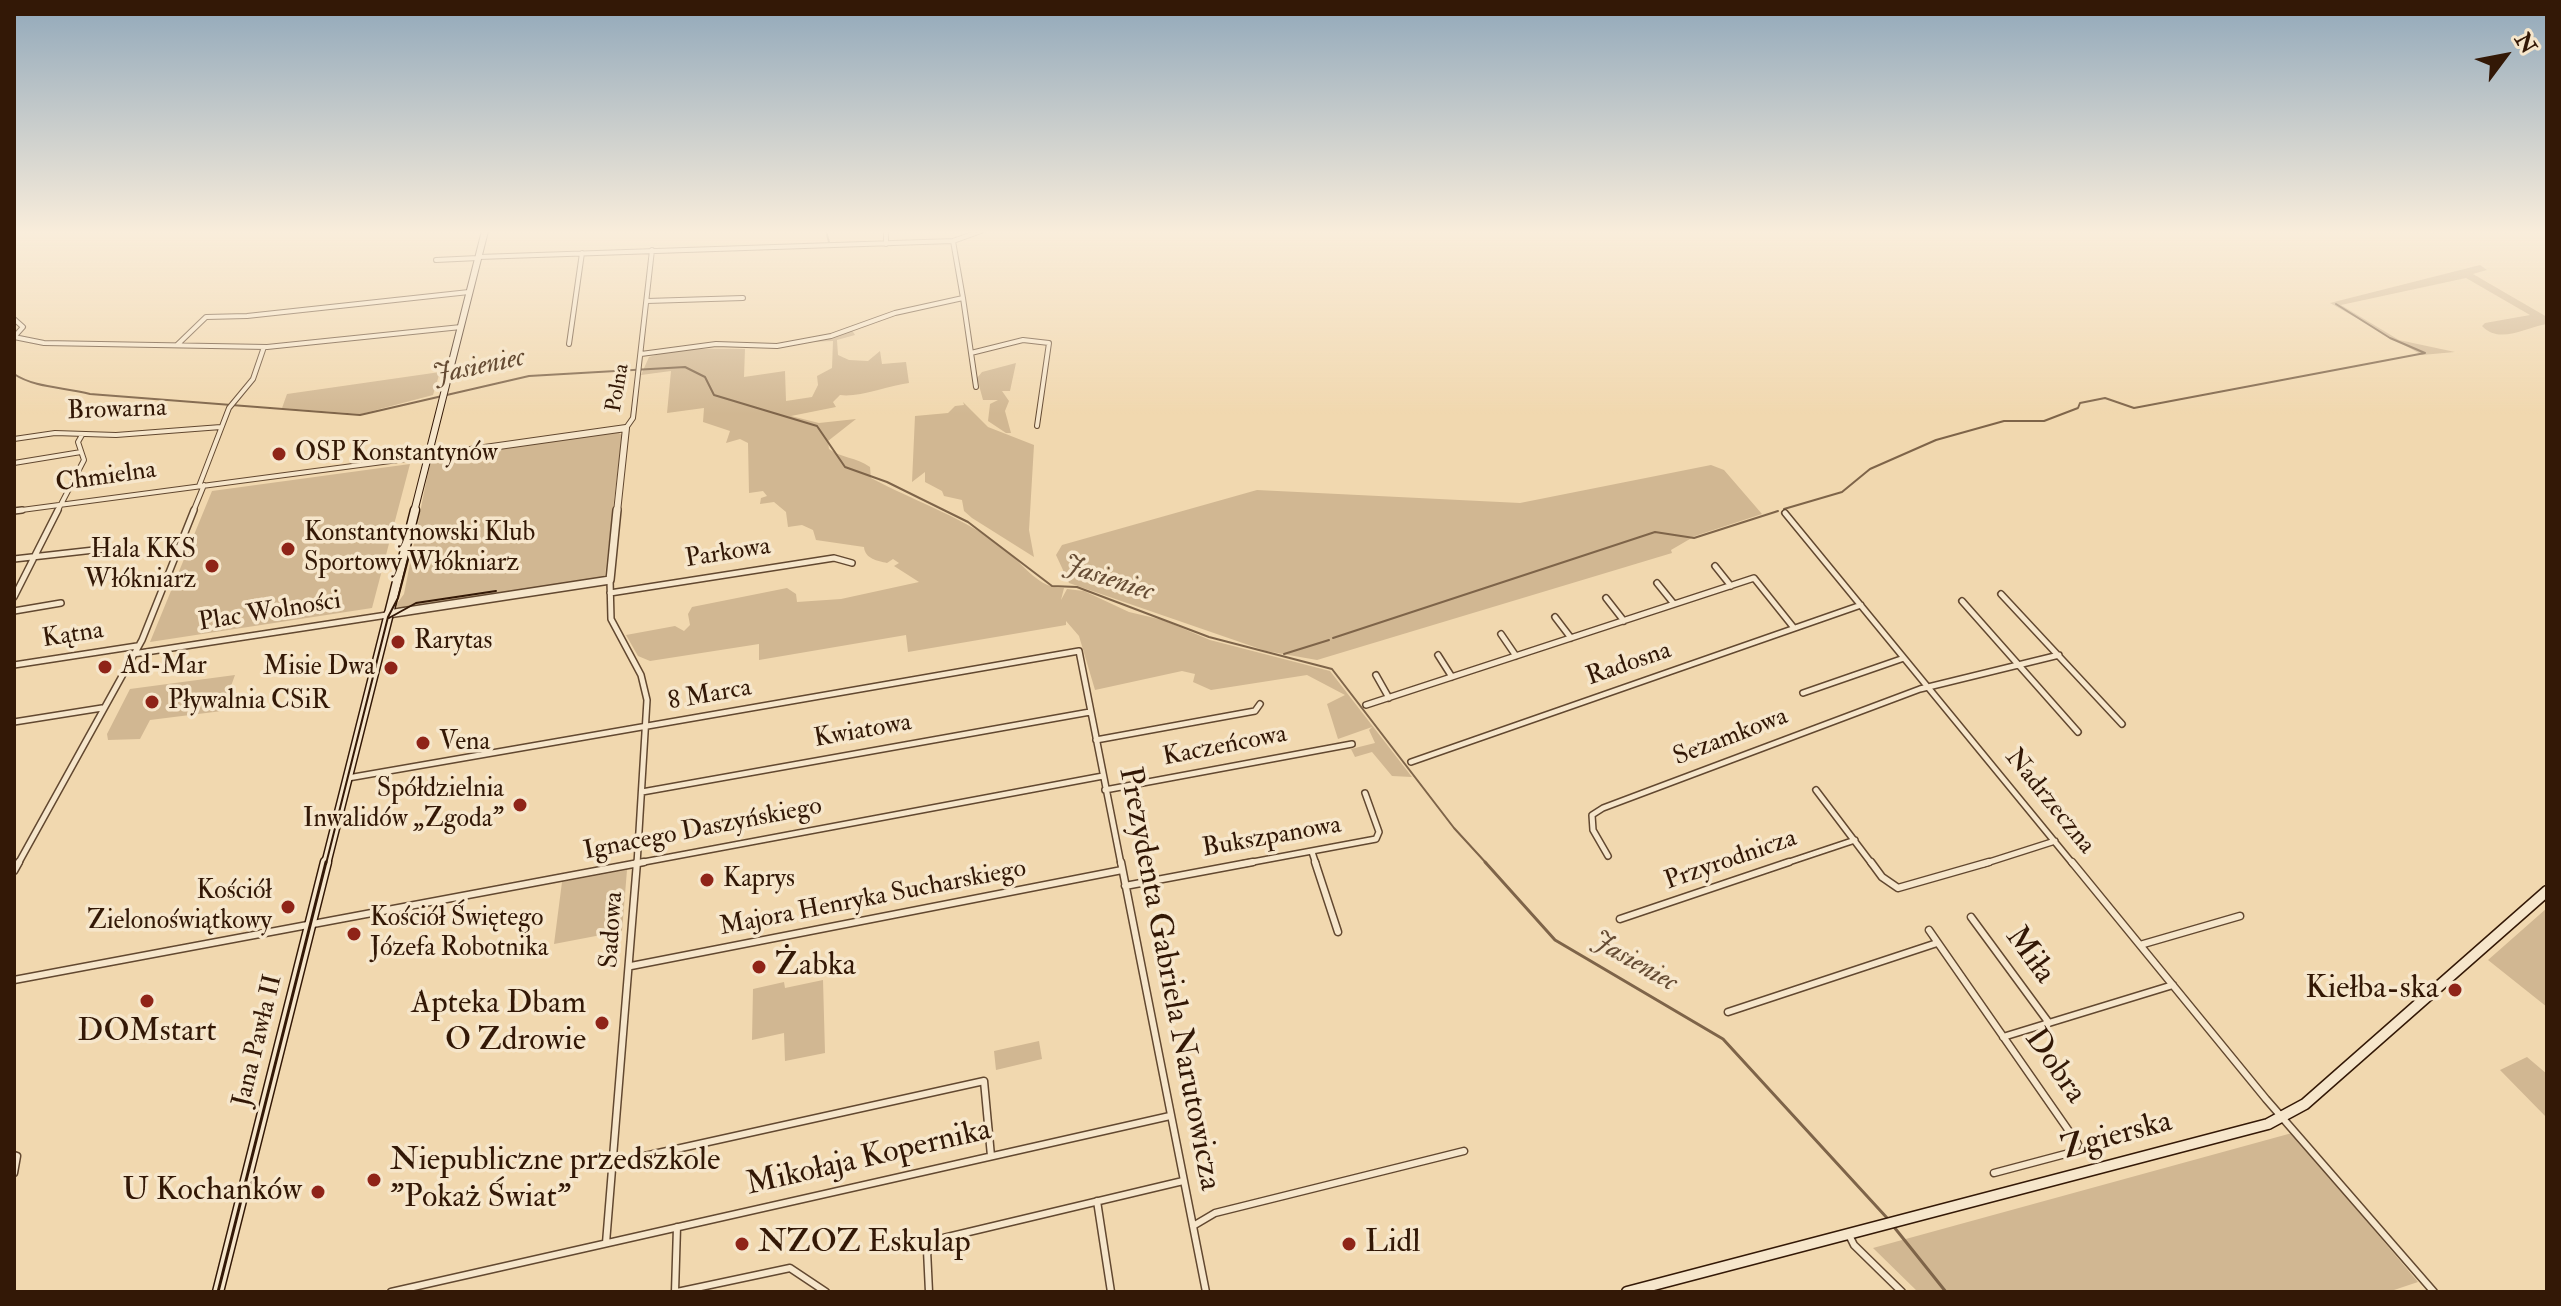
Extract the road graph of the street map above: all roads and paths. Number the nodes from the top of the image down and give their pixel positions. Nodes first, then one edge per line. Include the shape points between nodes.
1 (469, 292) joint
2 (576, 292) edge
3 (648, 292) edge
4 (962, 292) edge
5 (743, 298) dead end
6 (963, 298) junction
7 (647, 301) junction
8 (14, 319) edge
9 (461, 327) junction
10 (569, 344) dead end
11 (177, 345) junction
12 (264, 347) junction
13 (971, 353) junction
14 (641, 354) junction
15 (976, 387) dead end
16 (1037, 426) dead end
17 (221, 427) junction
18 (626, 428) junction
19 (83, 434) junction
20 (14, 439) edge
21 (81, 452) junction
22 (428, 456) junction
23 (14, 463) edge
24 (201, 486) junction
25 (62, 505) junction
26 (14, 511) edge
27 (1785, 513) dead end
28 (103, 549) dead end
29 (34, 556) junction
30 (14, 559) edge
31 (852, 563) dead end
32 (1715, 566) dead end
33 (610, 580) junction
34 (1657, 583) dead end
35 (1731, 586) junction
36 (610, 593) junction
37 (2001, 594) dead end
38 (14, 597) edge
39 (1606, 598) dead end
40 (1962, 601) dead end
41 (61, 603) dead end
42 (1674, 604) junction
43 (1861, 605) junction
44 (14, 611) edge
45 (388, 614) junction
46 (1555, 617) dead end
47 (1624, 621) junction
48 (1794, 628) junction
49 (1501, 634) dead end
50 (1571, 638) junction
51 (138, 646) junction
52 (1079, 651) joint
53 (132, 654) junction
54 (1438, 655) dead end
55 (2059, 655) junction
56 (1516, 656) junction
57 (1904, 658) junction
58 (14, 665) edge
59 (2019, 665) junction
60 (1376, 675) dead end
61 (1452, 677) junction
62 (1929, 688) junction
63 (1803, 693) dead end
64 (1389, 698) junction
65 (1260, 704) dead end
66 (1366, 705) dead end
67 (102, 708) junction
68 (1091, 712) junction
69 (14, 722) edge
70 (2122, 724) dead end
71 (646, 727) junction
72 (2078, 732) dead end
73 (1096, 740) junction
74 (1352, 744) dead end
75 (1411, 762) dead end
76 (1103, 776) junction
77 (348, 778) junction
78 (1105, 790) junction
79 (1816, 790) dead end
80 (642, 792) junction
81 (1365, 793) dead end
82 (1855, 840) junction
83 (2055, 841) junction
84 (1312, 852) junction
85 (1608, 856) dead end
86 (638, 863) junction
87 (1122, 870) junction
88 (14, 871) edge
89 (1125, 886) junction
90 (2547, 891) edge
91 (2240, 916) dead end
92 (1971, 917) dead end
93 (1620, 919) dead end
94 (310, 922) junction
95 (1929, 930) dead end
96 (1338, 932) dead end
97 (1937, 943) junction
98 (2140, 945) junction
99 (631, 966) junction
100 (14, 980) edge
101 (2173, 985) junction
102 (1728, 1012) dead end
103 (2049, 1023) junction
104 (2003, 1037) junction
105 (1170, 1116) junction
106 (2282, 1117) junction
107 (1464, 1151) dead end
108 (14, 1155) edge
109 (991, 1156) junction
110 (613, 1163) junction
111 (14, 1173) edge
112 (1994, 1173) dead end
113 (1183, 1181) junction
114 (1097, 1201) junction
115 (1193, 1226) junction
116 (677, 1227) junction
117 (1849, 1235) junction
118 (606, 1243) junction
119 (218, 1292) edge
120 (391, 1292) edge
121 (676, 1292) edge
122 (826, 1292) edge
123 (929, 1292) edge
124 (1111, 1292) edge
125 (1206, 1292) edge
126 (1627, 1292) edge
127 (1902, 1292) edge
128 (2434, 1292) edge

1 - 9 main road, Jana Pawła II
1 - 11 street via 206,317
2 - 10 street
3 - 7 street
4 - 6 street
5 - 7 street
6 - 13 street
6 - 14 street, Polna via 788,344 716,344
7 - 14 street
8 - 11 street via 22,329 14,337 44,343
9 - 12 street
9 - 22 main road, Jana Pawła II
11 - 12 street
12 - 17 street via 253,379
13 - 15 street
13 - 16 street via 1023,340 1049,343
14 - 18 street, Polna via 633,418
17 - 19 street, Browarna
17 - 24 street
18 - 22 street
18 - 33 street
19 - 20 street, Browarna
19 - 21 street via 78,442
21 - 23 street
21 - 25 street via 84,460
22 - 24 street
22 - 45 main road, Jana Pawła II
24 - 25 street, Chmielna
24 - 51 street
25 - 26 street, Chmielna
25 - 29 street
27 - 43 street, Nadrzeczna
28 - 29 street
29 - 30 street
29 - 38 street
31 - 36 street, Parkowa via 834,558
32 - 35 street
33 - 36 street, Sadowa
33 - 45 street, Plac Wolności
34 - 42 street
35 - 42 street
35 - 48 street via 1754,578
36 - 71 street, Sadowa via 613,624 644,681
37 - 55 street
39 - 47 street
40 - 59 street
41 - 44 street
42 - 47 street
43 - 48 street, Radosna
43 - 57 street, Nadrzeczna
45 - 53 street, Plac Wolności
45 - 77 main road, Jana Pawła II
46 - 50 street
47 - 50 street
48 - 75 street, Radosna
49 - 56 street
50 - 56 street
51 - 53 street
51 - 58 street, Kątna
52 - 68 street, Prezydenta Gabriela Narutowicza
52 - 71 street, 8 Marca
53 - 67 street
54 - 61 street
55 - 59 street
55 - 70 street
56 - 61 street
57 - 62 street, Nadrzeczna
57 - 63 street
59 - 62 street
59 - 72 street
60 - 64 street
61 - 64 street
62 - 83 street, Nadrzeczna
62 - 85 street, Sezamkowa via 1603,808 1591,822
64 - 66 street
65 - 73 street, Prezydenta Gabriela Narutowicza via 1255,711
67 - 69 street
67 - 88 street
68 - 73 street, Prezydenta Gabriela Narutowicza
68 - 80 street, Kwiatowa
71 - 77 street, 8 Marca
71 - 80 street, Sadowa
73 - 76 street, Prezydenta Gabriela Narutowicza
74 - 78 street, Kaczeńcowa
76 - 78 street, Prezydenta Gabriela Narutowicza
76 - 86 street, Ignacego Daszyńskiego
77 - 94 main road, Jana Pawła II
78 - 87 street, Prezydenta Gabriela Narutowicza
79 - 82 street
80 - 86 street, Sadowa
81 - 84 street, Bukszpanowa via 1380,837
82 - 83 street via 1882,877 1898,888
82 - 93 street, Przyrodnicza
83 - 98 street, Nadrzeczna
84 - 89 street, Bukszpanowa
84 - 96 street
86 - 94 street, Ignacego Daszyńskiego
86 - 99 street, Sadowa
87 - 89 street, Prezydenta Gabriela Narutowicza
87 - 99 street, Majora Henryka Sucharskiego
89 - 105 street, Prezydenta Gabriela Narutowicza
90 - 106 main road, Zgierska via 2305,1104
91 - 98 street
92 - 103 street, Miła
94 - 100 street, Ignacego Daszyńskiego
94 - 119 main road, Jana Pawła II
95 - 97 street, Dobra
97 - 102 street
97 - 104 street, Dobra
98 - 101 street, Nadrzeczna
99 - 110 street, Sadowa
101 - 103 street, Miła
101 - 106 street, Nadrzeczna
103 - 104 street, Miła
104 - 112 street, Dobra via 2078,1144 2073,1152
105 - 109 street, Mikołaja Kopernika
105 - 113 street, Prezydenta Gabriela Narutowicza
106 - 117 main road, Zgierska
106 - 128 street, Nadrzeczna
107 - 115 street, Prezydenta Gabriela Narutowicza via 1215,1213
108 - 111 street
109 - 110 street via 984,1081
109 - 116 street, Mikołaja Kopernika
110 - 118 street, Sadowa
113 - 114 street
113 - 115 street, Prezydenta Gabriela Narutowicza
114 - 123 street via 935,1240 927,1250
114 - 124 street
115 - 125 street, Prezydenta Gabriela Narutowicza
116 - 118 street, Mikołaja Kopernika
116 - 121 street
117 - 126 main road, Zgierska
117 - 127 street
118 - 120 street, Mikołaja Kopernika
121 - 122 street via 790,1268

